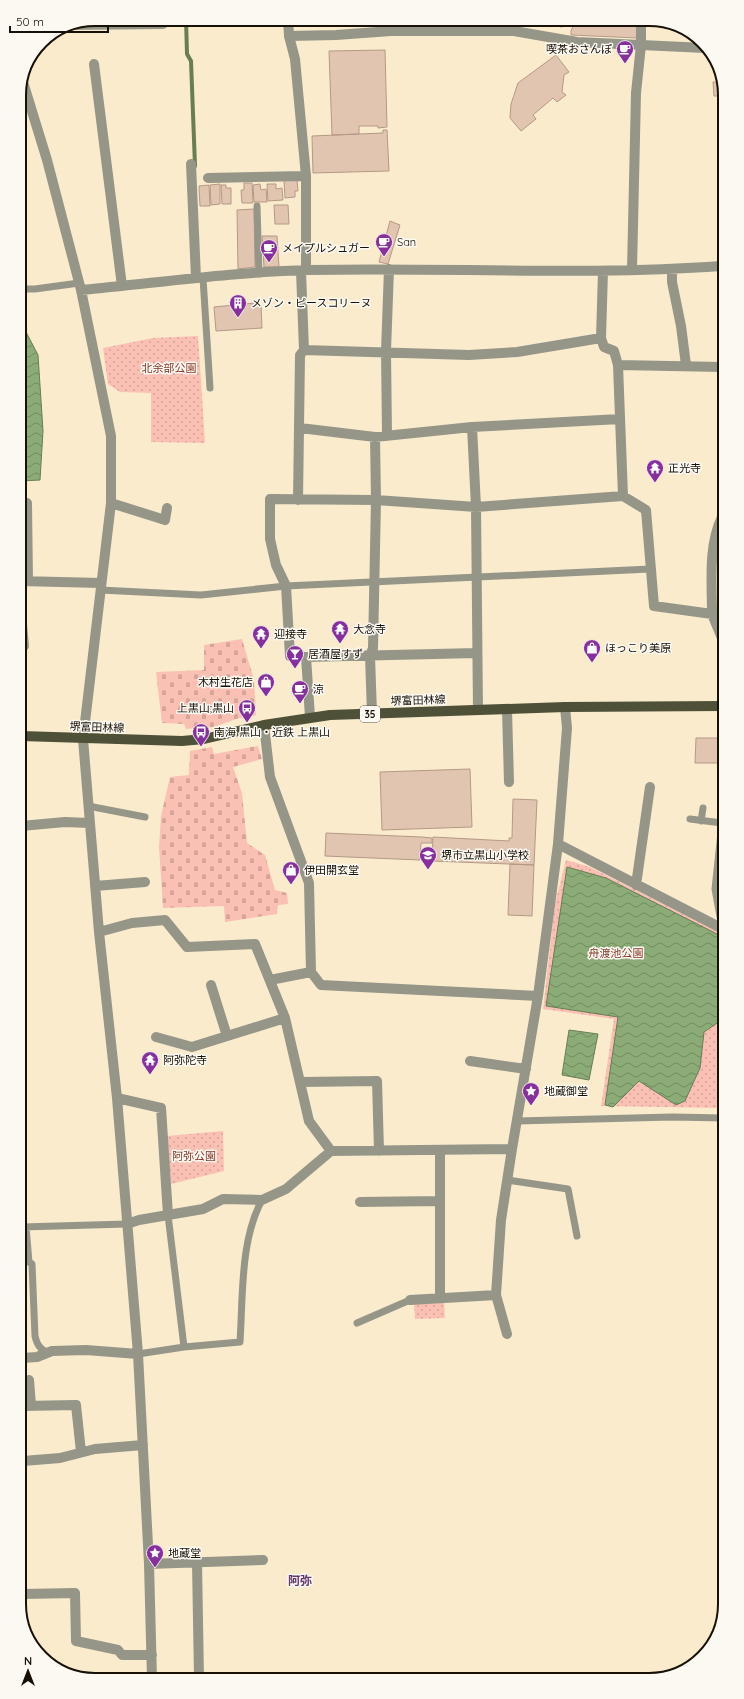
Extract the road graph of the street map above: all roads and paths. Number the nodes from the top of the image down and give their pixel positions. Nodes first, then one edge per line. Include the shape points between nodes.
1 (288, 26) edge
2 (641, 26) edge
3 (289, 36) junction
4 (641, 45) junction
5 (699, 48) edge
6 (94, 64) dead end
7 (26, 92) edge
8 (191, 164) dead end
9 (306, 176) junction
10 (208, 178) dead end
11 (257, 206) dead end
12 (718, 266) edge
13 (389, 269) junction
14 (632, 270) junction
15 (672, 270) junction
16 (304, 271) junction
17 (603, 271) junction
18 (259, 274) junction
19 (199, 278) junction
20 (80, 286) junction
21 (122, 286) junction
22 (26, 289) edge
23 (600, 338) junction
24 (304, 350) junction
25 (386, 351) junction
26 (618, 365) junction
27 (686, 366) junction
28 (718, 367) edge
29 (210, 388) dead end
30 (620, 419) junction
31 (472, 427) junction
32 (300, 428) junction
33 (387, 435) junction
34 (375, 437) junction
35 (623, 496) junction
36 (298, 500) junction
37 (376, 500) junction
38 (111, 503) junction
39 (27, 504) dead end
40 (476, 507) junction
41 (167, 508) dead end
42 (26, 512) edge
43 (718, 525) edge
44 (718, 544) edge
45 (650, 569) junction
46 (476, 577) junction
47 (26, 581) edge
48 (374, 581) junction
49 (286, 586) junction
50 (101, 587) junction
51 (712, 614) junction
52 (718, 628) edge
53 (477, 653) junction
54 (370, 656) junction
55 (306, 657) junction
56 (718, 706) edge
57 (565, 707) junction
58 (507, 709) junction
59 (478, 710) junction
60 (372, 714) junction
61 (310, 717) junction
62 (264, 725) junction
63 (26, 736) edge
64 (83, 739) junction
65 (509, 782) dead end
66 (650, 787) dead end
67 (88, 806) junction
68 (703, 808) dead end
69 (145, 817) dead end
70 (690, 819) dead end
71 (701, 821) junction
72 (89, 823) junction
73 (718, 823) edge
74 (26, 826) edge
75 (558, 844) junction
76 (718, 861) edge
77 (144, 882) dead end
78 (636, 885) junction
79 (95, 886) junction
80 (718, 904) edge
81 (718, 926) edge
82 (99, 932) junction
83 (311, 972) junction
84 (270, 980) junction
85 (210, 985) dead end
86 (538, 996) junction
87 (285, 1018) junction
88 (227, 1036) junction
89 (156, 1037) dead end
90 (470, 1061) dead end
91 (526, 1069) junction
92 (300, 1082) junction
93 (117, 1098) junction
94 (718, 1118) edge
95 (517, 1121) junction
96 (512, 1149) junction
97 (440, 1150) junction
98 (331, 1151) junction
99 (379, 1151) junction
100 (507, 1180) junction
101 (262, 1200) junction
102 (439, 1201) junction
103 (360, 1202) dead end
104 (168, 1215) junction
105 (127, 1224) junction
106 (26, 1227) edge
107 (576, 1236) dead end
108 (26, 1241) edge
109 (496, 1295) junction
110 (440, 1297) junction
111 (410, 1300) joint
112 (357, 1323) dead end
113 (507, 1334) dead end
114 (184, 1347) junction
115 (48, 1353) junction
116 (138, 1354) junction
117 (26, 1358) edge
118 (29, 1380) dead end
119 (27, 1406) edge
120 (142, 1445) junction
121 (81, 1452) junction
122 (26, 1461) edge
123 (263, 1560) dead end
124 (197, 1562) junction
125 (149, 1564) junction
126 (26, 1594) edge
127 (152, 1655) junction
128 (152, 1673) edge
129 (199, 1673) edge

1 - 3 street
2 - 4 street
3 - 4 street via 391,31 514,31 576,42
3 - 9 street via 295,59
4 - 5 street
4 - 14 street via 636,93
6 - 21 street
7 - 20 street
8 - 19 street
9 - 10 street
9 - 16 street
11 - 18 lane
12 - 15 street
13 - 16 street
13 - 17 street
13 - 25 street
14 - 15 street
14 - 17 street
15 - 27 street
16 - 18 street
16 - 24 street
17 - 23 street
18 - 19 street
19 - 21 street
19 - 29 lane
20 - 21 street
20 - 22 lane
20 - 38 street via 111,436
23 - 25 street via 517,352 469,355
23 - 26 street via 604,347 614,351
24 - 25 street
24 - 32 street via 300,356
25 - 33 street
26 - 27 street
26 - 30 street
27 - 28 street
30 - 31 street
30 - 35 street
31 - 33 street
31 - 40 street
32 - 34 street
32 - 36 street
33 - 34 street
34 - 37 street
35 - 40 street
35 - 45 street via 646,510
36 - 37 street
36 - 49 street via 270,499 270,539 276,564
37 - 40 street
37 - 48 street
38 - 41 street via 164,520
38 - 50 street
39 - 42 street
40 - 46 street
43 - 44 street
44 - 51 street via 713,553
45 - 46 lane
45 - 51 street via 654,606
46 - 48 lane
46 - 53 street
47 - 50 street
48 - 49 lane
48 - 54 street via 373,648
49 - 50 lane via 201,595
49 - 55 street via 290,656
50 - 64 street
51 - 52 street
53 - 54 street
53 - 59 street
54 - 55 street
54 - 60 street
55 - 61 street
56 - 57 main road, 堺富田林線 / 35
57 - 58 main road, 堺富田林線 / 35
57 - 75 street via 567,728
58 - 59 main road, 堺富田林線 / 35
58 - 65 street via 514,757
59 - 60 main road, 堺富田林線 / 35
60 - 61 main road, 堺富田林線 / 35
61 - 62 main road, 堺富田林線 / 35
62 - 64 main road, 堺富田林線 / 35 via 204,739 182,741
62 - 83 street via 270,777 309,882
63 - 64 main road, 堺富田林線 / 35
64 - 67 street
66 - 78 street
67 - 69 lane
67 - 72 street
68 - 71 lane
70 - 71 lane
71 - 73 lane
72 - 74 street
72 - 79 street
75 - 78 street
75 - 86 street
76 - 80 lane via 715,889
77 - 79 street
78 - 81 street
79 - 82 street
82 - 84 street via 132,923 165,920 187,948 255,944
82 - 93 street
83 - 84 street
83 - 86 street via 321,984
84 - 87 street
85 - 88 street
86 - 91 street
87 - 88 street
87 - 92 street
88 - 89 street via 192,1047
90 - 91 street
91 - 95 street
92 - 98 street via 309,1121
92 - 99 street via 377,1081
93 - 104 street via 161,1108
93 - 105 street
94 - 95 lane
95 - 96 street
96 - 97 street
96 - 100 street
97 - 99 street
97 - 102 street
98 - 99 street
98 - 101 street via 286,1189
100 - 107 lane via 568,1189
100 - 109 street via 501,1220
101 - 104 street via 223,1200 203,1209
101 - 114 lane via 255,1212 246,1252 240,1342
102 - 103 street
102 - 110 street
104 - 105 street
104 - 114 lane
105 - 106 lane
105 - 116 street
108 - 115 lane via 29,1262 32,1264 35,1336 41,1350
109 - 110 street
109 - 113 street
110 - 111 street
111 - 112 lane
114 - 116 lane
115 - 116 street via 86,1350
115 - 117 street
116 - 120 street
118 - 119 street
119 - 121 street via 76,1405
120 - 121 street
120 - 125 street
121 - 122 street via 60,1458
123 - 124 street
124 - 125 street
124 - 129 street
125 - 127 street
126 - 127 street via 74,1593 76,1641 118,1650 122,1656
127 - 128 street

